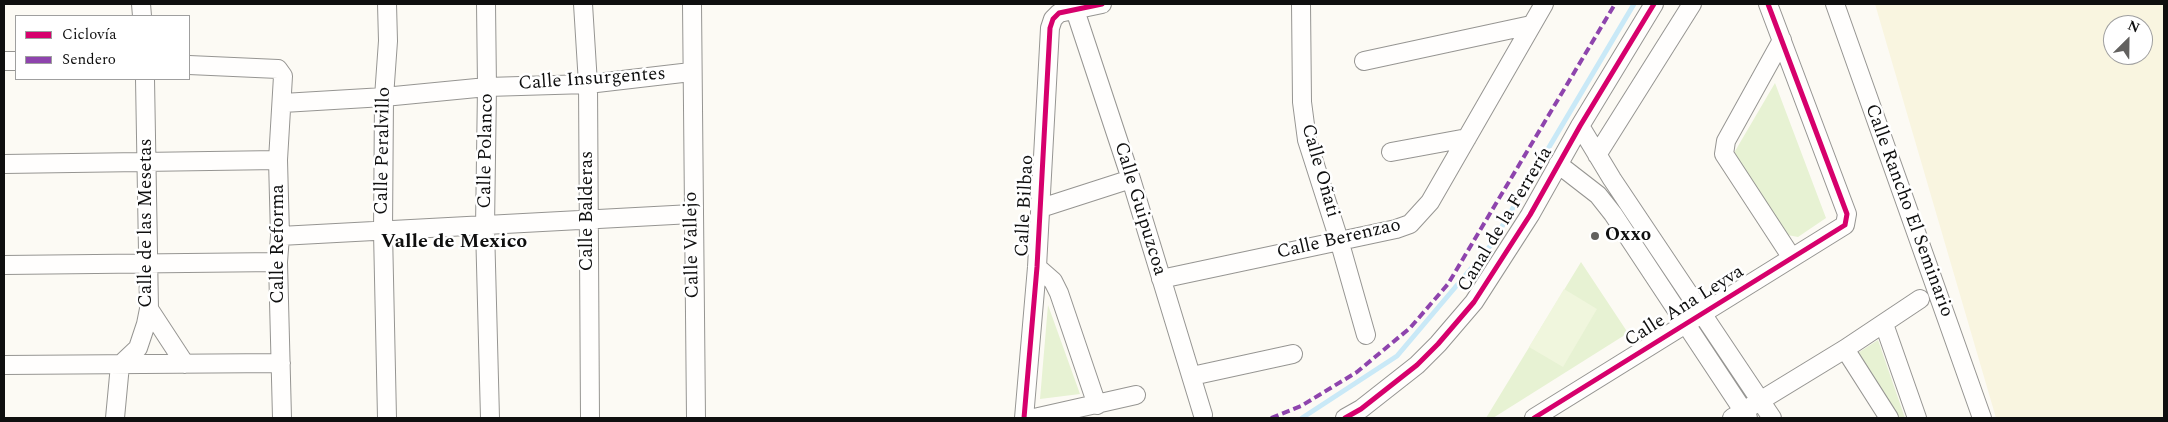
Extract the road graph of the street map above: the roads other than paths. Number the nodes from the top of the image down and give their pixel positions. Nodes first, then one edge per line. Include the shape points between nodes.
1 (386, 4) edge
2 (486, 4) edge
3 (583, 4) edge
4 (692, 4) edge
5 (1102, 4) edge
6 (1301, 4) edge
7 (1544, 4) edge
8 (1654, 4) edge
9 (1692, 4) edge
10 (1768, 4) edge
11 (1834, 4) edge
12 (1074, 6) edge
13 (1531, 25) junction
14 (1782, 40) junction
15 (1364, 61) dead end
16 (190, 65) edge
17 (692, 72) junction
18 (145, 80) edge
19 (588, 84) junction
20 (488, 87) junction
21 (384, 97) junction
22 (283, 103) junction
23 (1580, 126) junction
24 (1467, 138) junction
25 (1391, 152) dead end
26 (1597, 155) junction
27 (278, 160) junction
28 (147, 161) junction
29 (4, 164) edge
30 (1558, 164) junction
31 (1131, 179) junction
32 (1041, 208) junction
33 (692, 214) junction
34 (588, 220) junction
35 (486, 227) junction
36 (383, 232) junction
37 (280, 236) junction
38 (1339, 240) junction
39 (1792, 258) junction
40 (278, 262) junction
41 (147, 264) junction
42 (4, 265) edge
43 (1037, 267) junction
44 (1161, 279) junction
45 (1920, 299) dead end
46 (149, 309) junction
47 (1703, 313) junction
48 (1687, 323) junction
49 (1884, 324) junction
50 (1366, 335) dead end
51 (1845, 349) junction
52 (1293, 354) dead end
53 (281, 363) junction
54 (185, 364) junction
55 (4, 365) edge
56 (120, 365) junction
57 (1192, 376) junction
58 (1136, 394) dead end
59 (1760, 401) junction
60 (1097, 405) junction
61 (1204, 415) dead end
62 (1741, 416) edge
63 (115, 418) edge
64 (282, 418) edge
65 (387, 418) edge
66 (490, 418) edge
67 (590, 418) edge
68 (696, 418) edge
69 (1024, 418) edge
70 (1034, 418) edge
71 (1345, 418) edge
72 (1534, 418) edge
73 (1772, 418) edge
74 (1890, 418) edge
75 (1917, 418) edge
76 (1982, 418) edge

1 - 21 street, Calle Peralvillo via 388,41
2 - 20 street, Calle Polanco
3 - 19 street, Calle Balderas
4 - 17 street, Calle Vallejo
5 - 12 street, Calle Bilbao
6 - 38 street, Calle Oñati via 1302,102 1307,140
7 - 13 street, Calle Berenzao
8 - 23 street, Canal de la Ferrería
9 - 26 street
10 - 14 street
11 - 76 street, Calle Rancho El Seminario
12 - 31 street, Calle Guipuzcoa
12 - 32 street, Calle Bilbao via 1059,13 1050,28
13 - 15 street
13 - 24 street, Calle Berenzao
14 - 39 street via 1726,140 1724,154
14 - 39 street, Calle Ana Leyva via 1848,218 1845,225
16 - 22 street, Calle Reforma via 278,69 282,71
17 - 19 street, Calle Insurgentes
17 - 33 street, Calle Vallejo
18 - 28 street, Calle de las Mesetas
19 - 20 street, Calle Insurgentes
19 - 34 street, Calle Balderas
20 - 21 street, Calle Insurgentes
20 - 35 street, Calle Polanco
21 - 22 street, Calle Insurgentes
21 - 36 street, Calle Peralvillo
22 - 27 street, Calle Reforma
23 - 26 street
23 - 30 street, Canal de la Ferrería
24 - 25 street
24 - 38 street, Calle Berenzao via 1430,202 1410,224
26 - 47 street
27 - 28 street
27 - 37 street, Calle Reforma
28 - 29 street
28 - 41 street, Calle de las Mesetas
30 - 48 street via 1606,204
30 - 71 street, Canal de la Ferrería via 1509,250 1456,324 1417,365
31 - 32 street
31 - 44 street, Calle Guipuzcoa
32 - 43 street, Calle Bilbao
33 - 34 street
33 - 68 street, Calle Vallejo
34 - 35 street
34 - 67 street, Calle Balderas
35 - 36 street
35 - 66 street, Calle Polanco
36 - 37 street
36 - 65 street, Calle Peralvillo
37 - 40 street, Calle Reforma
38 - 44 street, Calle Berenzao
38 - 50 street, Calle Oñati
39 - 47 street, Calle Ana Leyva
40 - 41 street
40 - 53 street, Calle Reforma
41 - 42 street
41 - 46 street, Calle de las Mesetas
43 - 60 street via 1053,281 1059,292
43 - 69 street, Calle Bilbao
44 - 57 street, Calle Guipuzcoa
45 - 49 street
46 - 54 street
46 - 56 street, Calle de las Mesetas via 138,348
47 - 48 street, Calle Ana Leyva
47 - 59 street
48 - 62 street
48 - 72 street, Calle Ana Leyva
49 - 51 street
49 - 75 street
51 - 59 street
51 - 74 street
52 - 57 street
53 - 54 street
53 - 64 street, Calle Reforma
54 - 56 street
55 - 56 street
56 - 63 street
57 - 61 street, Calle Guipuzcoa
58 - 60 street
59 - 62 street
59 - 73 street
60 - 70 street

